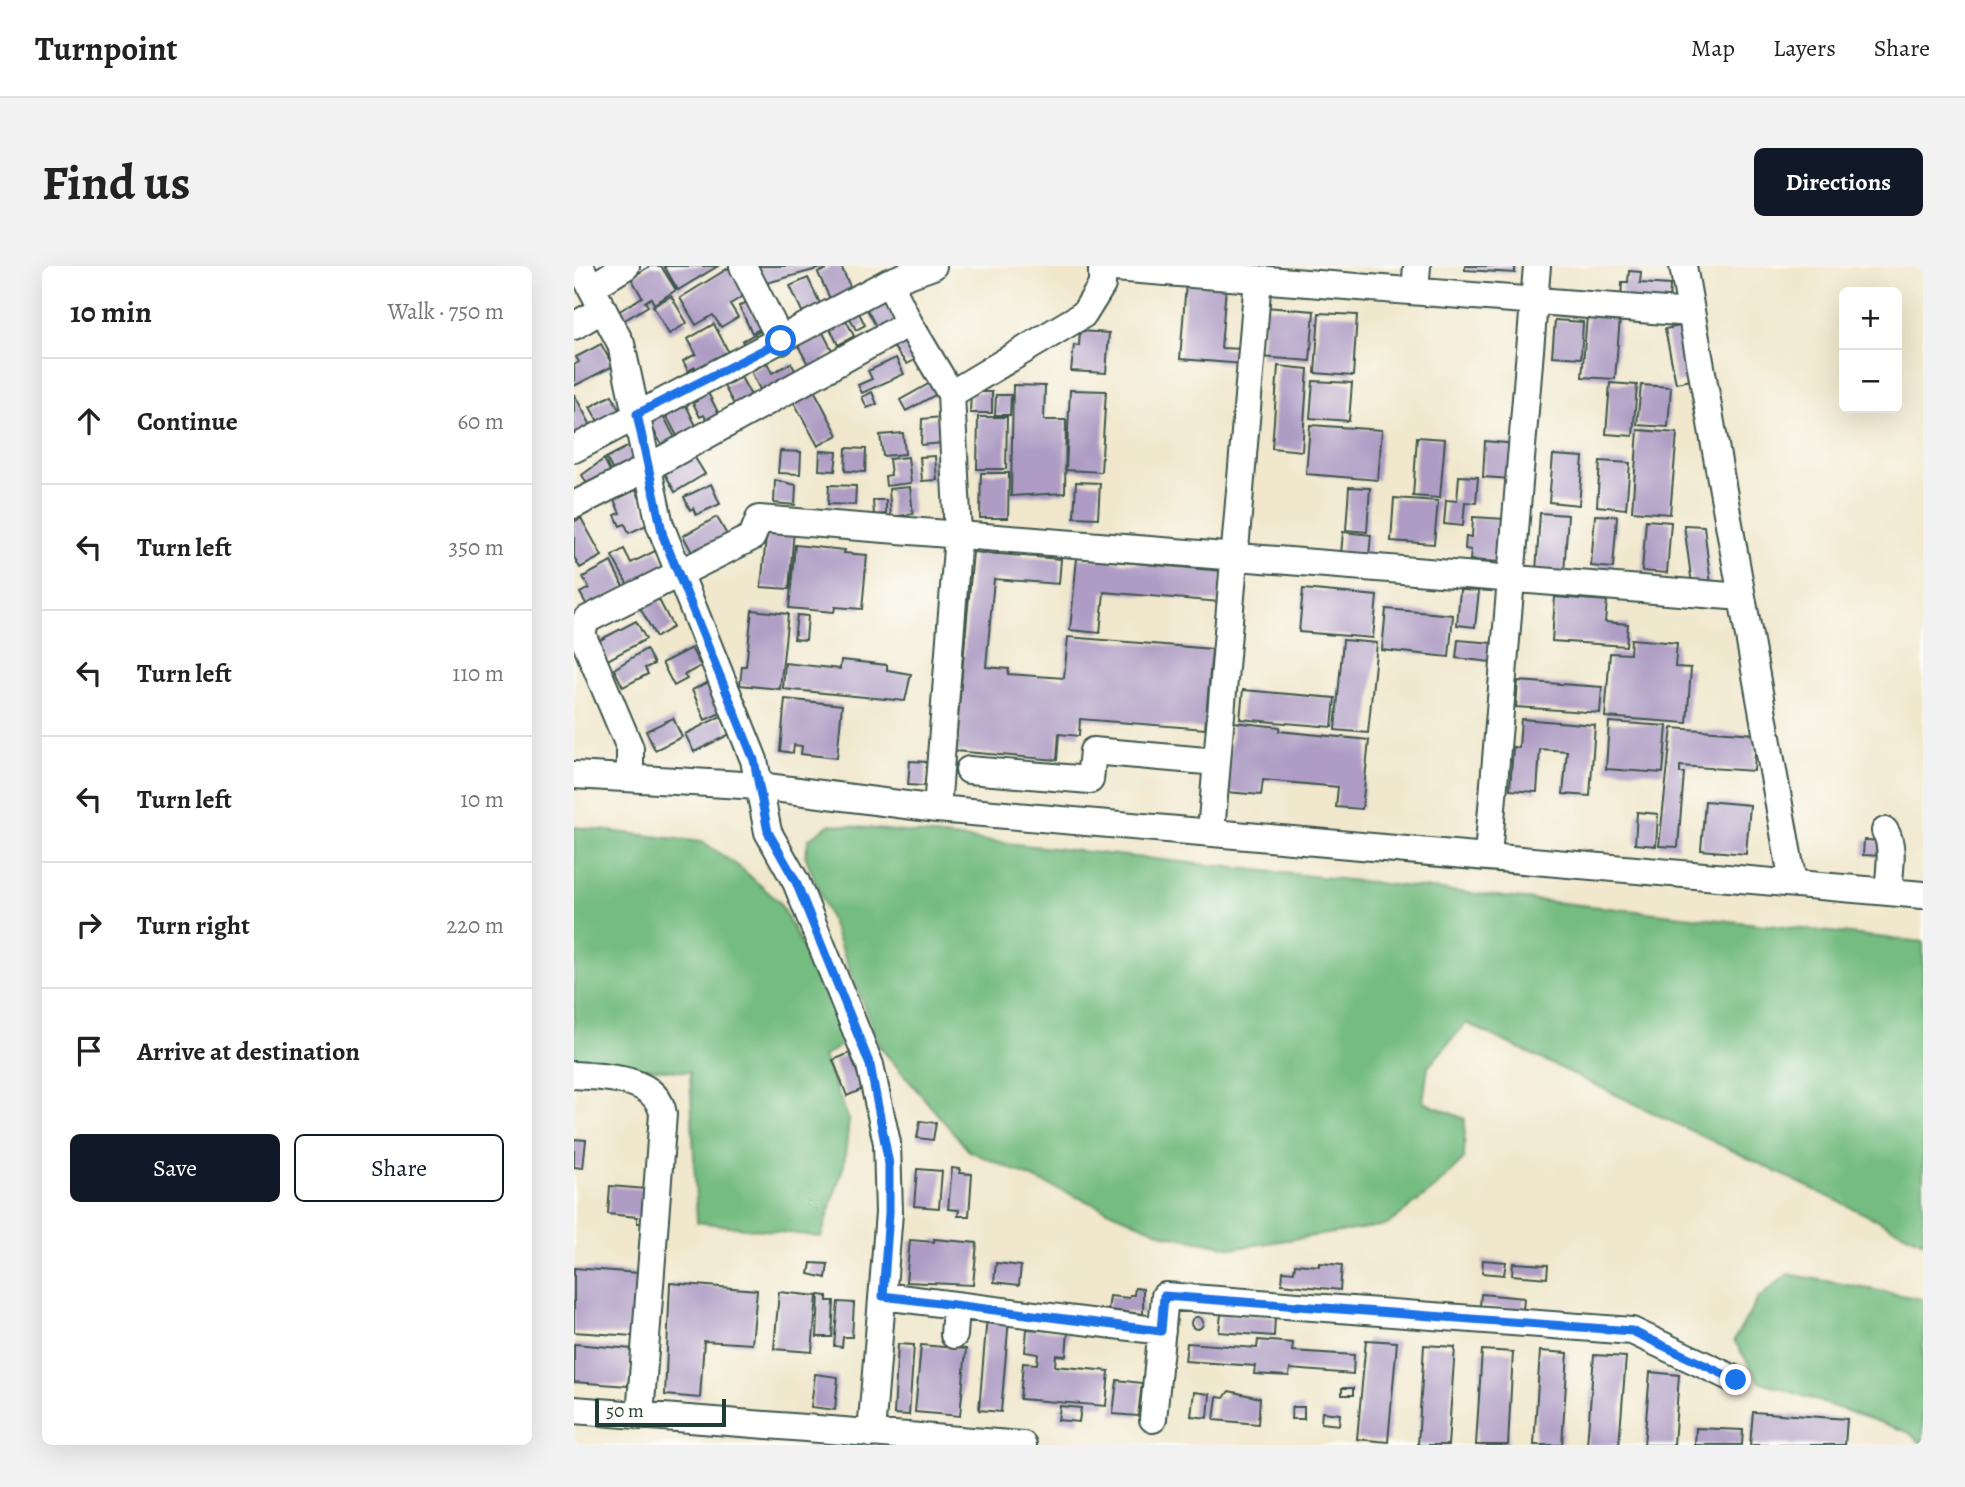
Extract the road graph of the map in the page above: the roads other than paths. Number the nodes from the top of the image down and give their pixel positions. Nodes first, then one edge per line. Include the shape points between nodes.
1 (626, 266) edge
2 (743, 266) edge
3 (933, 266) edge
4 (1102, 266) edge
5 (1537, 266) edge
6 (1683, 266) edge
7 (1258, 279) junction
8 (1416, 279) edge
9 (889, 282) junction
10 (596, 296) edge
11 (1534, 301) junction
12 (1691, 313) junction
13 (909, 323) junction
14 (574, 326) edge
15 (781, 341) junction
16 (951, 394) junction
17 (637, 414) junction
18 (574, 449) edge
19 (649, 467) junction
20 (574, 505) edge
21 (958, 535) junction
22 (1234, 557) junction
23 (678, 574) junction
24 (1511, 579) junction
25 (1742, 597) junction
26 (1217, 762) junction
27 (969, 770) dead end
28 (574, 775) edge
29 (630, 778) junction
30 (1090, 780) junction
31 (759, 786) junction
32 (937, 809) junction
33 (1087, 821) junction
34 (1885, 831) dead end
35 (1212, 832) junction
36 (1488, 856) junction
37 (1793, 883) junction
38 (1888, 892) junction
39 (1923, 895) edge
40 (574, 1075) edge
41 (883, 1296) junction
42 (956, 1306) junction
43 (1161, 1331) junction
44 (954, 1335) dead end
45 (1736, 1380) dead end
46 (574, 1410) edge
47 (640, 1416) junction
48 (1153, 1419) dead end
49 (871, 1434) junction
50 (947, 1442) edge
51 (1023, 1445) edge

1 - 10 street
2 - 15 street
3 - 9 street
4 - 7 street
4 - 16 street via 1102,285 1084,314
5 - 11 street
6 - 12 street
7 - 8 street
7 - 22 street
8 - 11 street
9 - 13 street
9 - 15 street
10 - 14 street
10 - 17 street via 621,344
11 - 12 street
11 - 24 street
12 - 25 street
13 - 16 street
13 - 19 street
15 - 17 street
16 - 21 street
17 - 18 street
17 - 19 street
19 - 20 street
19 - 23 street via 660,525
21 - 22 street
21 - 23 street via 759,519 752,537
21 - 32 street
22 - 24 street
22 - 26 street
23 - 29 street via 582,626 630,748
23 - 31 street via 754,760
24 - 25 street
24 - 36 street
25 - 37 street
26 - 30 street via 1093,751
26 - 35 street
27 - 30 street
28 - 29 street
29 - 31 street
30 - 33 street
31 - 32 street
31 - 41 street via 768,832 796,882 870,1065 889,1164
32 - 33 street
33 - 35 street
34 - 38 street via 1890,858
35 - 36 street
36 - 37 street
37 - 38 street
38 - 39 street
40 - 47 street via 644,1086 661,1102
41 - 42 street
41 - 49 street
42 - 43 street
42 - 44 street
43 - 45 street via 1164,1296 1632,1331
43 - 48 street
46 - 47 street
47 - 49 street
49 - 50 street
50 - 51 street

